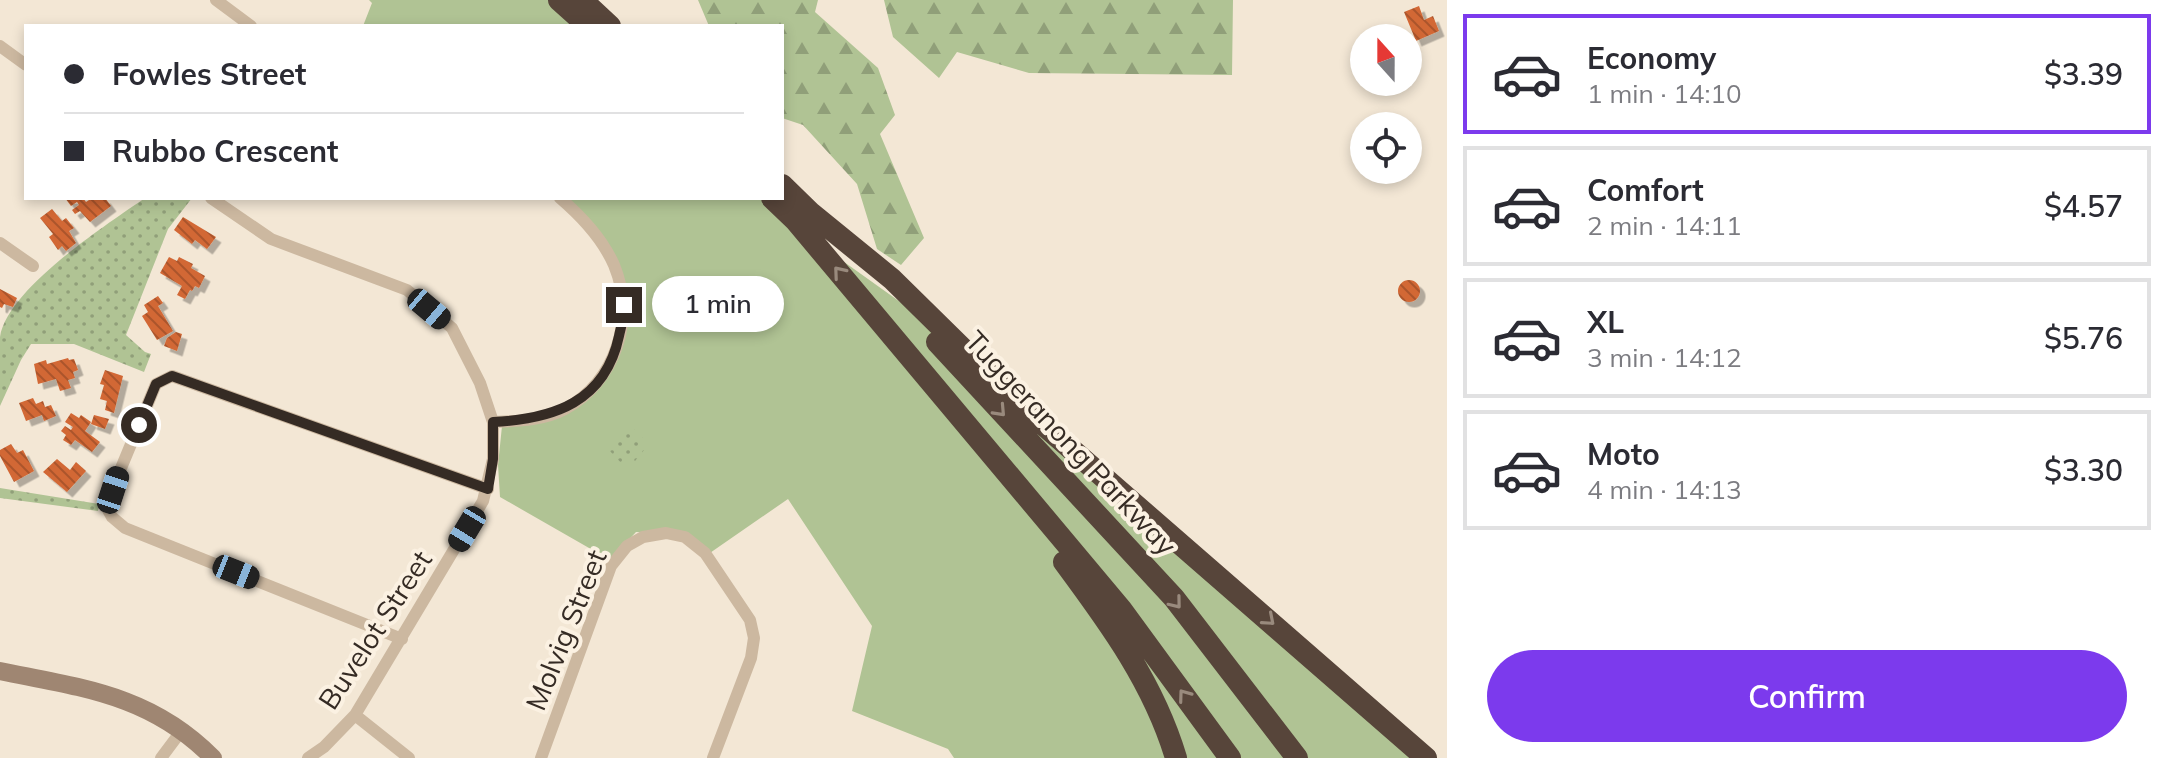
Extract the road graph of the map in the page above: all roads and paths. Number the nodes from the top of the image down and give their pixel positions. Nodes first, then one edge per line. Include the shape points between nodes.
1 (216, 0) edge
2 (559, 0) edge
3 (582, 0) edge
4 (248, 24) edge
5 (586, 24) edge
6 (608, 24) edge
7 (0, 46) edge
8 (24, 64) edge
9 (784, 187) edge
10 (214, 200) edge
11 (562, 200) edge
12 (774, 200) edge
13 (811, 213) junction
14 (0, 243) edge
15 (33, 266) dead end
16 (889, 332) junction
17 (493, 422) junction
18 (488, 489) junction
19 (402, 639) junction
20 (0, 671) edge
21 (355, 715) junction
22 (182, 730) junction
23 (161, 758) edge
24 (213, 758) edge
25 (308, 758) edge
26 (409, 758) edge
27 (541, 758) edge
28 (713, 758) edge
29 (1176, 758) edge
30 (1230, 758) edge
31 (1297, 758) edge
32 (1426, 758) edge

1 - 4 street
2 - 5 highway
3 - 6 highway
7 - 8 street
9 - 13 highway, Tuggeranong Parkway
10 - 17 street, Buvelot Street via 271,239 407,290 452,328
11 - 17 street via 583,218 613,265 625,309 616,350 601,381 564,409 528,420
16 -> 12 highway
13 -> 31 highway, Tuggeranong Parkway via 1174,598
13 -> 32 highway via 892,279 1016,401
14 - 15 street
16 - 29 highway via 1135,662
30 -> 16 highway via 1121,609
17 - 18 street, Buvelot Street
18 - 19 street, Buvelot Street
18 - 19 street via 172,376 156,384 107,508 112,517 125,528
19 - 21 street, Buvelot Street
20 - 22 street via 129,701
21 - 25 street, Buvelot Street
21 - 26 street
22 - 23 street
22 - 24 street
27 - 28 street, Molvig Street via 611,566 634,541 666,533 685,537 705,553 753,628 751,658

